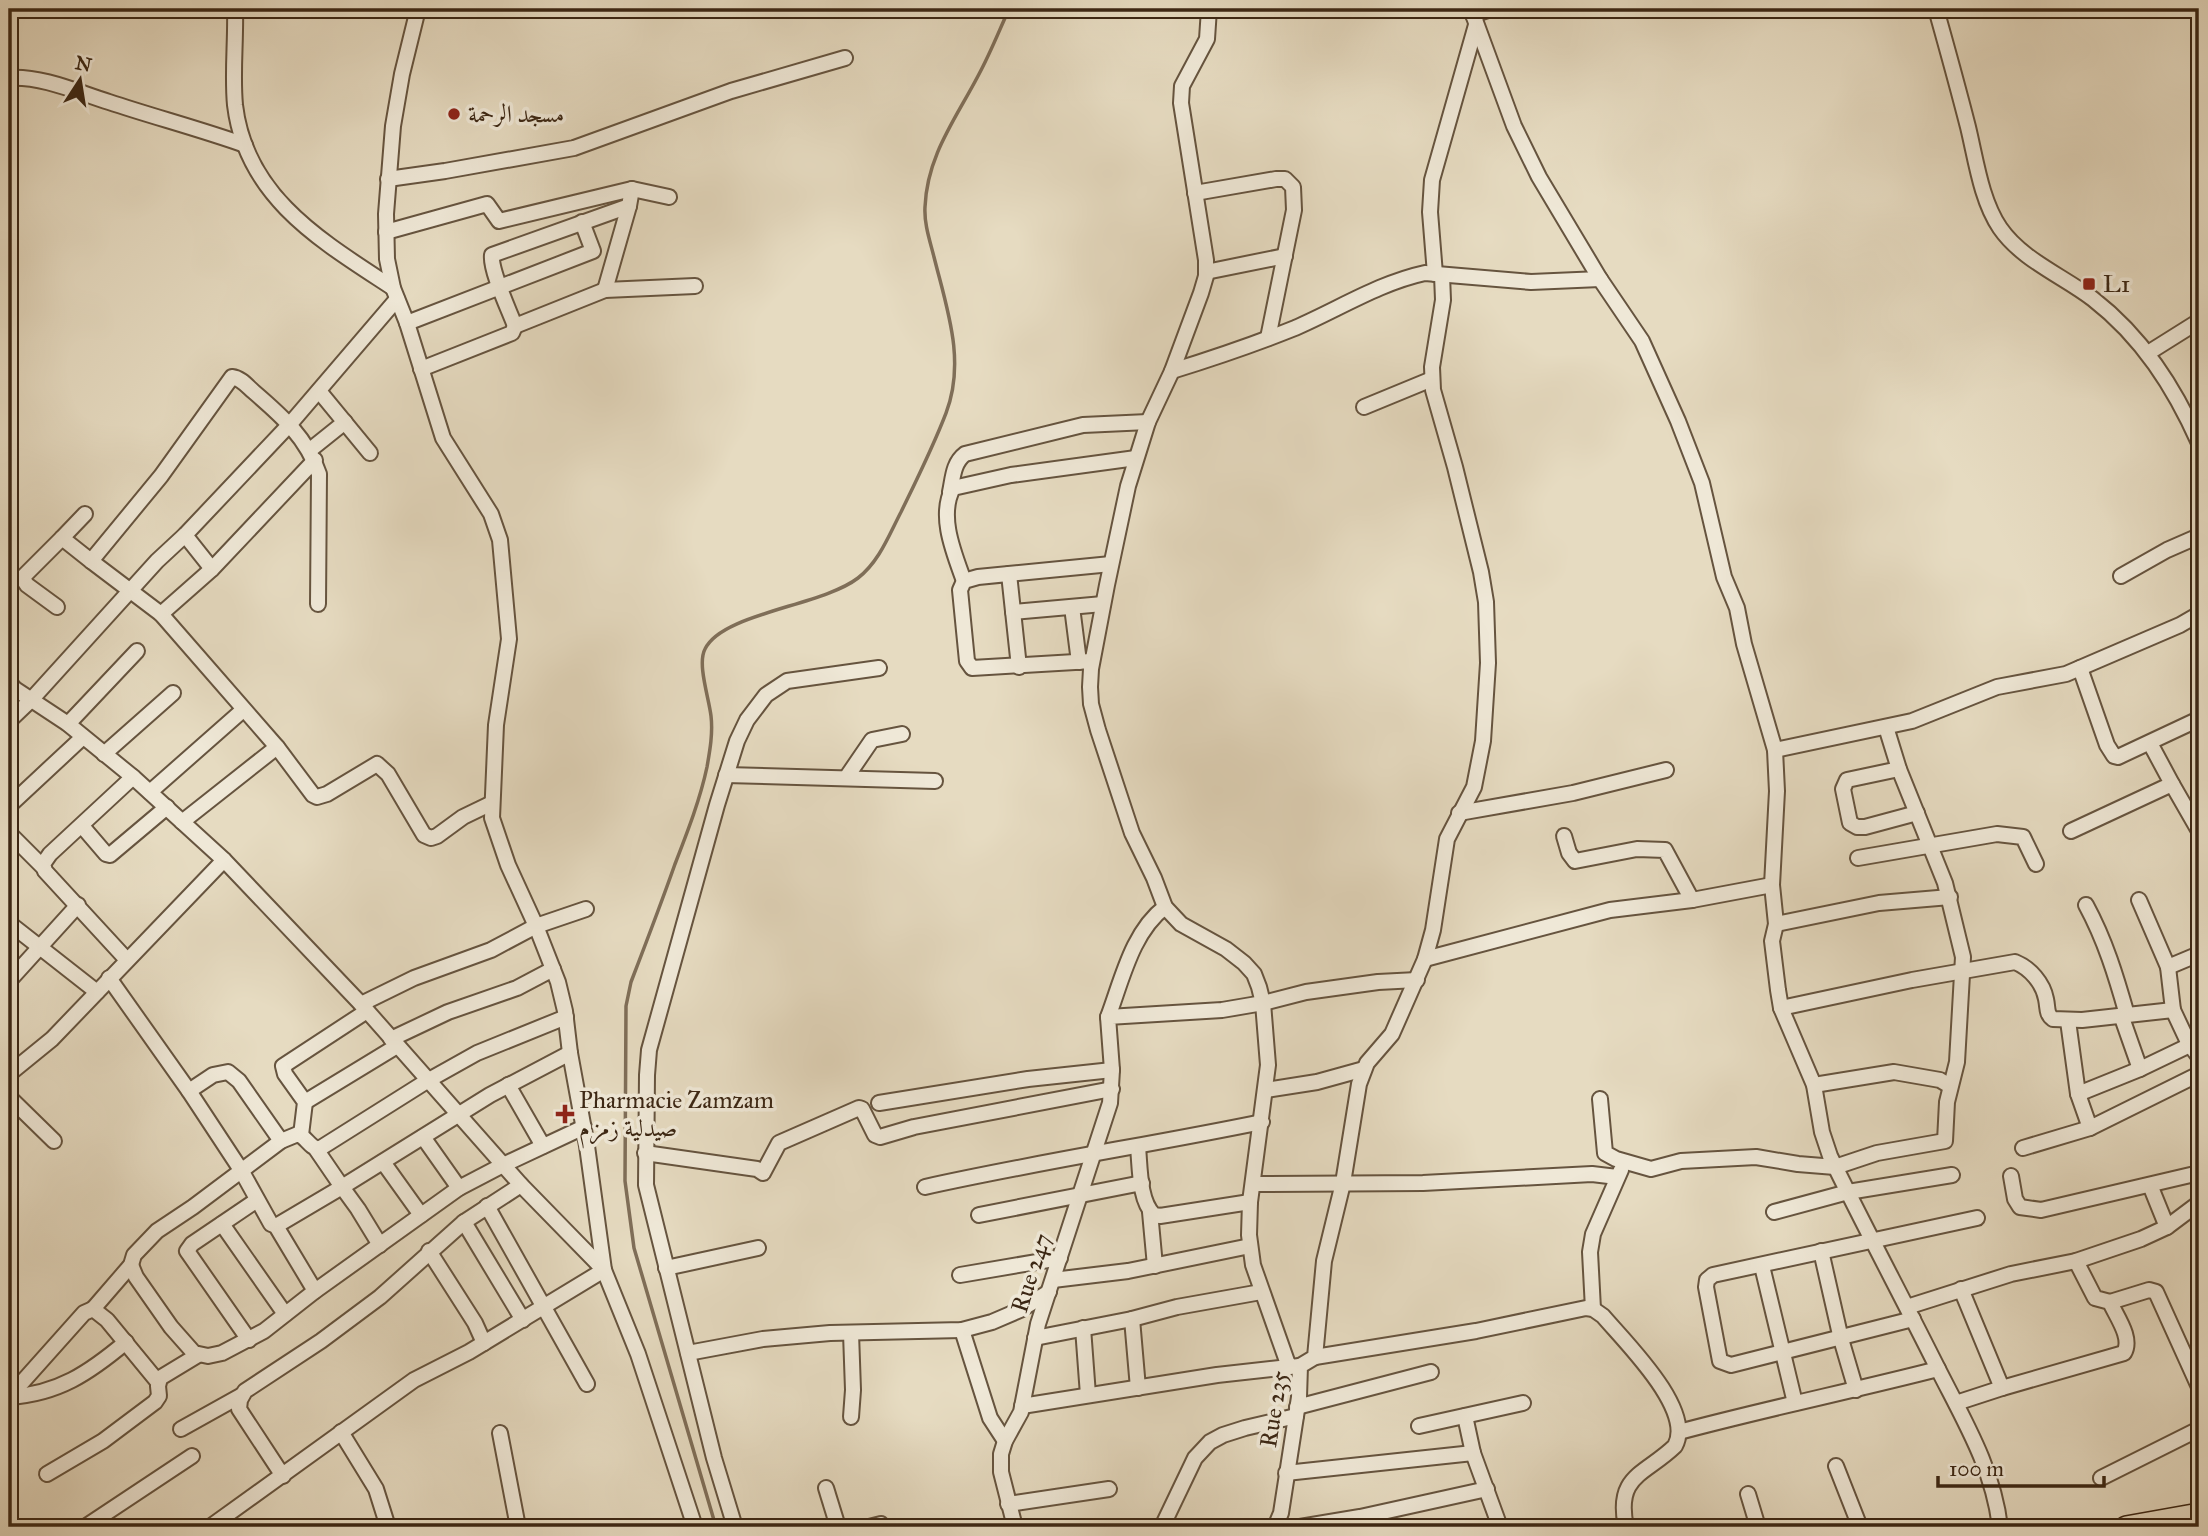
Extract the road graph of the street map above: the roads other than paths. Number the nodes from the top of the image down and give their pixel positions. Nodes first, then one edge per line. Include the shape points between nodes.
1 (235, 9) edge
2 (418, 9) edge
3 (1209, 9) edge
4 (1491, 9) edge
5 (1936, 9) edge
6 (1473, 16) edge
7 (845, 58) dead end
8 (9, 78) edge
9 (245, 145) junction
10 (388, 179) junction
11 (632, 189) junction
12 (1195, 193) junction
13 (669, 197) dead end
14 (629, 206) junction
15 (582, 222) junction
16 (386, 232) junction
17 (593, 251) junction
18 (1284, 256) junction
19 (610, 267) junction
20 (1206, 272) junction
21 (1438, 274) junction
22 (1600, 279) junction
23 (695, 285) dead end
24 (500, 286) junction
25 (605, 290) junction
26 (395, 293) junction
27 (2199, 321) edge
28 (407, 323) junction
29 (515, 326) junction
30 (1268, 338) junction
31 (2148, 353) junction
32 (421, 369) junction
33 (1172, 371) junction
34 (1432, 379) junction
35 (319, 391) junction
36 (1364, 407) dead end
37 (345, 422) junction
38 (1148, 422) junction
39 (290, 424) junction
40 (2199, 440) edge
41 (370, 453) dead end
42 (312, 455) junction
43 (1136, 458) junction
44 (950, 492) junction
45 (85, 514) dead end
46 (186, 535) junction
47 (2199, 536) edge
48 (62, 538) junction
49 (91, 561) junction
50 (1111, 564) junction
51 (212, 569) junction
52 (1009, 574) junction
53 (2121, 576) dead end
54 (964, 581) junction
55 (129, 591) junction
56 (318, 604) dead end
57 (1103, 604) junction
58 (57, 607) dead end
59 (1072, 607) junction
60 (1013, 612) junction
61 (161, 614) junction
62 (2199, 614) edge
63 (137, 651) dead end
64 (1086, 662) junction
65 (1019, 667) junction
66 (879, 668) dead end
67 (2080, 668) junction
68 (9, 682) edge
69 (173, 694) dead end
70 (32, 700) junction
71 (243, 710) junction
72 (2199, 719) edge
73 (9, 721) edge
74 (68, 724) junction
75 (1886, 727) junction
76 (902, 734) dead end
77 (83, 737) junction
78 (2150, 743) junction
79 (276, 747) junction
80 (1775, 750) junction
81 (104, 754) junction
82 (1899, 769) junction
83 (1667, 770) dead end
84 (726, 775) junction
85 (133, 777) junction
86 (846, 778) junction
87 (935, 781) dead end
88 (2172, 783) junction
89 (150, 792) junction
90 (492, 803) junction
91 (9, 806) edge
92 (167, 807) junction
93 (1459, 813) junction
94 (1917, 813) junction
95 (182, 822) junction
96 (82, 826) junction
97 (2199, 828) edge
98 (2071, 831) dead end
99 (9, 833) edge
100 (1564, 836) dead end
101 (1931, 845) junction
102 (1858, 858) dead end
103 (224, 860) junction
104 (2036, 864) dead end
105 (43, 867) junction
106 (1772, 885) junction
107 (1950, 897) junction
108 (1692, 900) junction
109 (2139, 900) dead end
110 (78, 905) junction
111 (2086, 905) dead end
112 (1165, 907) junction
113 (586, 909) dead end
114 (9, 923) edge
115 (1776, 923) junction
116 (536, 926) junction
117 (40, 949) junction
118 (2199, 954) edge
119 (1425, 959) junction
120 (127, 960) junction
121 (2168, 967) junction
122 (554, 969) junction
123 (1963, 971) junction
124 (109, 978) junction
125 (1417, 980) junction
126 (9, 981) edge
127 (97, 992) junction
128 (1263, 1003) junction
129 (364, 1008) junction
130 (1782, 1008) junction
131 (2173, 1010) junction
132 (2124, 1015) junction
133 (566, 1017) junction
134 (2068, 1021) junction
135 (1108, 1024) junction
136 (394, 1042) junction
137 (2194, 1045) edge
138 (570, 1053) junction
139 (1364, 1069) junction
140 (2140, 1069) junction
141 (1112, 1070) junction
142 (9, 1074) edge
143 (2199, 1074) edge
144 (427, 1081) junction
145 (508, 1085) junction
146 (1814, 1085) junction
147 (1950, 1086) junction
148 (1112, 1089) junction
149 (1266, 1090) junction
150 (189, 1091) junction
151 (2078, 1094) junction
152 (9, 1097) edge
153 (1600, 1099) dead end
154 (306, 1102) junction
155 (879, 1103) dead end
156 (457, 1114) junction
157 (1262, 1122) junction
158 (584, 1127) junction
159 (2090, 1128) junction
160 (301, 1135) junction
161 (423, 1137) junction
162 (54, 1141) dead end
163 (281, 1141) junction
164 (543, 1146) junction
165 (1138, 1147) junction
166 (2023, 1148) dead end
167 (316, 1149) junction
168 (645, 1153) junction
169 (1095, 1155) junction
170 (383, 1162) junction
171 (1625, 1162) junction
172 (503, 1164) junction
173 (1835, 1167) junction
174 (241, 1170) junction
175 (2199, 1174) edge
176 (1952, 1175) dead end
177 (2011, 1176) dead end
178 (1617, 1177) junction
179 (1142, 1183) junction
180 (1343, 1183) junction
181 (1253, 1184) junction
182 (521, 1185) junction
183 (2150, 1185) junction
184 (342, 1187) junction
185 (925, 1187) dead end
186 (460, 1188) junction
187 (1848, 1192) junction
188 (1080, 1194) junction
189 (257, 1199) junction
190 (1250, 1202) junction
191 (2199, 1203) edge
192 (487, 1206) junction
193 (1150, 1212) junction
194 (1774, 1212) dead end
195 (421, 1215) junction
196 (979, 1215) dead end
197 (1977, 1218) dead end
198 (464, 1222) junction
199 (222, 1224) junction
200 (276, 1226) junction
201 (2167, 1227) junction
202 (1872, 1239) junction
203 (380, 1245) junction
204 (1250, 1247) junction
205 (758, 1248) dead end
206 (429, 1251) junction
207 (1821, 1251) junction
208 (1060, 1258) junction
209 (2076, 1261) junction
210 (131, 1265) junction
211 (1155, 1266) junction
212 (1762, 1266) junction
213 (666, 1268) junction
214 (604, 1270) junction
215 (960, 1275) dead end
216 (1051, 1286) junction
217 (1961, 1289) junction
218 (315, 1291) junction
219 (1261, 1292) junction
220 (2110, 1301) junction
221 (544, 1308) junction
222 (1593, 1309) junction
223 (93, 1310) junction
224 (1910, 1313) junction
225 (285, 1314) junction
226 (1132, 1319) junction
227 (523, 1320) junction
228 (1083, 1328) junction
229 (962, 1330) junction
230 (851, 1333) junction
231 (1035, 1338) junction
232 (1842, 1339) junction
233 (249, 1340) junction
234 (126, 1342) junction
235 (484, 1343) junction
236 (688, 1353) junction
237 (1783, 1353) junction
238 (198, 1355) junction
239 (1315, 1357) junction
240 (1294, 1366) junction
241 (1938, 1369) junction
242 (1431, 1372) dead end
243 (158, 1382) junction
244 (587, 1384) dead end
245 (2199, 1387) edge
246 (1138, 1388) junction
247 (2002, 1388) junction
248 (1856, 1390) junction
249 (242, 1395) junction
250 (1088, 1395) junction
251 (9, 1397) edge
252 (1523, 1403) dead end
253 (1795, 1403) junction
254 (1956, 1403) junction
255 (1022, 1406) junction
256 (1297, 1412) junction
257 (1465, 1416) junction
258 (851, 1417) dead end
259 (1419, 1426) dead end
260 (181, 1429) dead end
261 (2199, 1429) edge
262 (341, 1432) junction
263 (1679, 1432) junction
264 (500, 1433) dead end
265 (1005, 1441) junction
266 (1473, 1453) junction
267 (192, 1456) dead end
268 (1836, 1466) dead end
269 (1286, 1473) junction
270 (47, 1474) dead end
271 (283, 1476) junction
272 (2101, 1478) dead end
273 (826, 1488) dead end
274 (1108, 1489) dead end
275 (1487, 1489) junction
276 (1748, 1494) dead end
277 (1009, 1504) junction
278 (2199, 1514) edge
279 (1361, 1522) edge
280 (85, 1527) edge
281 (210, 1527) edge
282 (387, 1527) edge
283 (518, 1527) edge
284 (695, 1527) edge
285 (735, 1527) edge
286 (838, 1527) edge
287 (1016, 1527) edge
288 (1162, 1527) edge
289 (1275, 1527) edge
290 (1300, 1527) edge
291 (1500, 1527) edge
292 (1626, 1527) edge
293 (1758, 1527) edge
294 (1860, 1527) edge
295 (2000, 1527) edge
296 (2126, 1527) edge

1 - 9 street via 234,94
2 - 10 street via 397,100
3 - 12 street via 1207,39 1181,93
4 - 6 street
5 - 31 street via 1981,181 2001,229 2028,256 2124,324
6 - 21 street via 1432,180 1430,212
6 - 22 street via 1514,126
7 - 10 street via 731,91 574,148
8 - 9 street via 57,85
9 - 26 street via 262,179 300,224
10 - 16 street
11 - 13 street
11 - 14 street
11 - 16 street via 499,221 487,204
12 - 18 street via 1276,179 1289,181 1295,196
12 - 20 street
14 - 15 street
14 - 19 street
15 - 17 street
15 - 24 street via 492,255
16 - 26 street
17 - 19 street via 600,263
17 - 24 street
18 - 20 street
18 - 30 street
19 - 25 street
20 - 33 street
21 - 22 street via 1531,282
21 - 30 street via 1416,275 1365,293
21 - 34 street via 1443,300
22 - 80 street via 1642,341 1696,464
23 - 25 street
24 - 28 street
24 - 29 street
25 - 29 street
26 - 28 street
26 - 35 street
27 - 31 street
28 - 32 street
29 - 32 street via 512,333
30 - 33 street
31 - 40 street
32 - 90 street via 443,438 491,514 500,540 509,639 499,699
33 - 38 street
34 - 36 street
34 - 93 street via 1486,602 1483,741 1474,787
35 - 37 street
35 - 39 street
37 - 41 street
37 - 42 street
38 - 43 street
38 - 44 street via 1083,425 965,454 954,471
39 - 42 street
39 - 46 street
39 - 49 street via 232,377 161,476
42 - 51 street
42 - 56 street via 320,474
43 - 44 street via 969,482
43 - 50 street
44 - 54 street via 947,518
45 - 48 street
46 - 51 street
46 - 55 street
47 - 53 street
48 - 49 street
48 - 58 street via 23,579
49 - 55 street
50 - 52 street
50 - 57 street
51 - 61 street
52 - 54 street
52 - 60 street
54 - 65 street via 959,596 969,665 978,669
55 - 61 street
55 - 70 street
57 - 59 street
57 - 64 street
59 - 60 street
59 - 64 street
60 - 65 street
61 - 71 street
62 - 67 street
63 - 74 street
64 - 65 street
64 - 112 street via 1098,730 1132,833
66 - 84 street via 804,677 777,686 747,720
67 - 75 street via 1997,687
67 - 78 street via 2114,756
68 - 70 street
69 - 81 street
70 - 73 street
70 - 74 street
71 - 79 street
71 - 89 street
72 - 78 street
74 - 77 street
75 - 80 street
75 - 82 street
76 - 86 street via 872,740
77 - 81 street
77 - 91 street
78 - 88 street
79 - 90 street via 315,796 381,765 428,838
79 - 95 street
80 - 106 street
81 - 85 street
82 - 94 street
82 - 94 street via 1847,780 1843,789 1850,823 1865,827
83 - 93 street
84 - 86 street
84 - 168 street via 653,1030
85 - 89 street
85 - 96 street
86 - 87 street
88 - 97 street
88 - 98 street
89 - 92 street
90 - 116 street via 496,832
92 - 95 street
92 - 96 street via 110,855
93 - 119 street via 1444,851
94 - 101 street
95 - 103 street
96 - 105 street via 46,858
99 - 105 street
100 - 108 street via 1575,861 1637,849 1665,850
101 - 102 street
101 - 104 street via 2011,834 2023,837
101 - 107 street
103 - 120 street
103 - 129 street
105 - 110 street
106 - 108 street
106 - 115 street
107 - 115 street via 1879,903
107 - 123 street
108 - 119 street via 1610,910
109 - 121 street
110 - 117 street
110 - 120 street
111 - 132 street via 2114,969
112 - 128 street via 1181,924 1244,962 1254,974
112 - 135 street via 1143,931
113 - 116 street
114 - 117 street
115 - 130 street via 1772,942
116 - 122 street
116 - 129 street via 499,947 414,978
117 - 126 street
117 - 127 street
118 - 121 street
119 - 125 street
120 - 124 street
121 - 131 street
122 - 133 street
122 - 136 street via 517,988 449,1012
123 - 130 street
123 - 134 street via 2015,962 2023,965 2043,990 2049,1017
123 - 147 street via 1957,1062
124 - 127 street
124 - 150 street
125 - 128 street via 1306,992
125 - 139 street via 1392,1034
127 - 142 street via 52,1039
128 - 135 street
128 - 149 street
129 - 136 street
129 - 154 street via 283,1066
130 - 146 street
131 - 132 street
131 - 137 street
132 - 134 street
132 - 140 street
133 - 138 street
133 - 144 street via 477,1053
134 - 151 street
135 - 141 street, Rue 247
136 - 144 street
136 - 154 street
137 - 140 street
138 - 145 street
138 - 158 street
139 - 149 street
139 - 180 street, Rue 235
140 - 151 street
141 - 148 street, Rue 247
141 - 155 street
143 - 159 street
144 - 156 street
144 - 167 street
145 - 156 street
145 - 164 street
146 - 147 street via 1894,1072
146 - 173 street via 1822,1132
147 - 173 street via 1944,1142 1877,1153
148 - 168 street via 880,1137 859,1108 779,1143 764,1173
148 - 169 street, Rue 247
149 - 157 street
150 - 163 street via 213,1075 228,1072 239,1080
150 - 174 street
151 - 159 street
152 - 162 street
153 - 171 street via 1605,1153
154 - 160 street
156 - 161 street
156 - 172 street
157 - 165 street
157 - 181 street
158 - 164 street
158 - 214 street
159 - 166 street
160 - 163 street
160 - 167 street
161 - 170 street
161 - 186 street
163 - 174 street
164 - 172 street
165 - 169 street
165 - 179 street
167 - 184 street
168 - 213 street via 649,1204
169 - 185 street
169 - 188 street, Rue 247
170 - 184 street
170 - 195 street
171 - 173 street via 1651,1169 1681,1161 1756,1157
171 - 178 street
172 - 182 street
172 - 186 street
173 - 187 street
174 - 189 street
174 - 210 street via 157,1231 134,1255
175 - 183 street
176 - 187 street
177 - 183 street via 2015,1199 2029,1210
178 - 180 street via 1592,1174
178 - 222 street via 1593,1234
179 - 188 street
179 - 193 street
180 - 181 street
180 - 239 street, Rue 235 via 1324,1261
181 - 190 street
182 - 192 street
182 - 214 street
183 - 201 street
184 - 200 street
184 - 203 street
186 - 195 street
187 - 194 street
187 - 202 street
188 - 196 street
188 - 208 street, Rue 247
189 - 199 street
189 - 200 street
190 - 193 street via 1160,1216
190 - 204 street
191 - 201 street
192 - 198 street
192 - 221 street
193 - 211 street
195 - 203 street
197 - 202 street
198 - 206 street
198 - 227 street
199 - 225 street
199 - 233 street via 187,1251
200 - 218 street
201 - 209 street
202 - 207 street
202 - 224 street
203 - 218 street
204 - 211 street
204 - 219 street
205 - 213 street
206 - 235 street
206 - 249 street via 380,1297
207 - 212 street
207 - 232 street
208 - 215 street
208 - 216 street, Rue 247
209 - 217 street
209 - 220 street via 2095,1298
210 - 223 street
210 - 238 street via 171,1327
211 - 216 street
212 - 237 street
212 - 237 street via 1707,1280 1720,1361 1731,1365
213 - 236 street
214 - 221 street
214 - 284 street via 638,1354
216 - 229 street via 1020,1310
216 - 231 street, Rue 247
217 - 224 street
217 - 247 street
218 - 225 street
219 - 226 street
219 - 240 street
220 - 245 street via 2156,1292
220 - 247 street via 2126,1340 2124,1353
221 - 227 street
221 - 244 street
222 - 239 street
222 - 263 street via 1657,1381 1675,1413
223 - 234 street
223 - 251 street via 84,1313
224 - 232 street
224 - 241 street
225 - 233 street
226 - 228 street
226 - 246 street
227 - 235 street
228 - 231 street
228 - 250 street
229 - 230 street
229 - 265 street via 990,1418
230 - 236 street via 763,1339
230 - 258 street
231 - 255 street, Rue 247
232 - 237 street
232 - 248 street
233 - 238 street via 222,1353
234 - 243 street
234 - 251 street via 67,1384
235 - 262 street via 414,1380
236 - 285 street
237 - 253 street
238 - 243 street
239 - 240 street, Rue 235
240 - 246 street
240 - 256 street, Rue 235
241 - 248 street
241 - 254 street
242 - 256 street
243 - 270 street via 155,1402 103,1441
246 - 250 street
247 - 254 street
248 - 253 street
249 - 260 street
249 - 271 street via 239,1409
250 - 255 street
252 - 257 street
253 - 263 street
254 - 295 street via 1989,1474
255 - 265 street, Rue 247
256 - 269 street, Rue 235
256 - 288 street via 1210,1442 1195,1458
257 - 259 street
257 - 266 street
261 - 272 street
262 - 271 street
262 - 282 street via 376,1489
263 - 292 street via 1675,1446 1631,1480 1623,1500
264 - 283 street
265 - 277 street, Rue 247 via 1001,1472
266 - 269 street
266 - 275 street
267 - 280 street
268 - 294 street
269 - 289 street, Rue 235
271 - 281 street
273 - 286 street
274 - 277 street
275 - 279 street
275 - 291 street
276 - 293 street
277 - 287 street, Rue 247
278 - 296 main road
279 - 290 street

